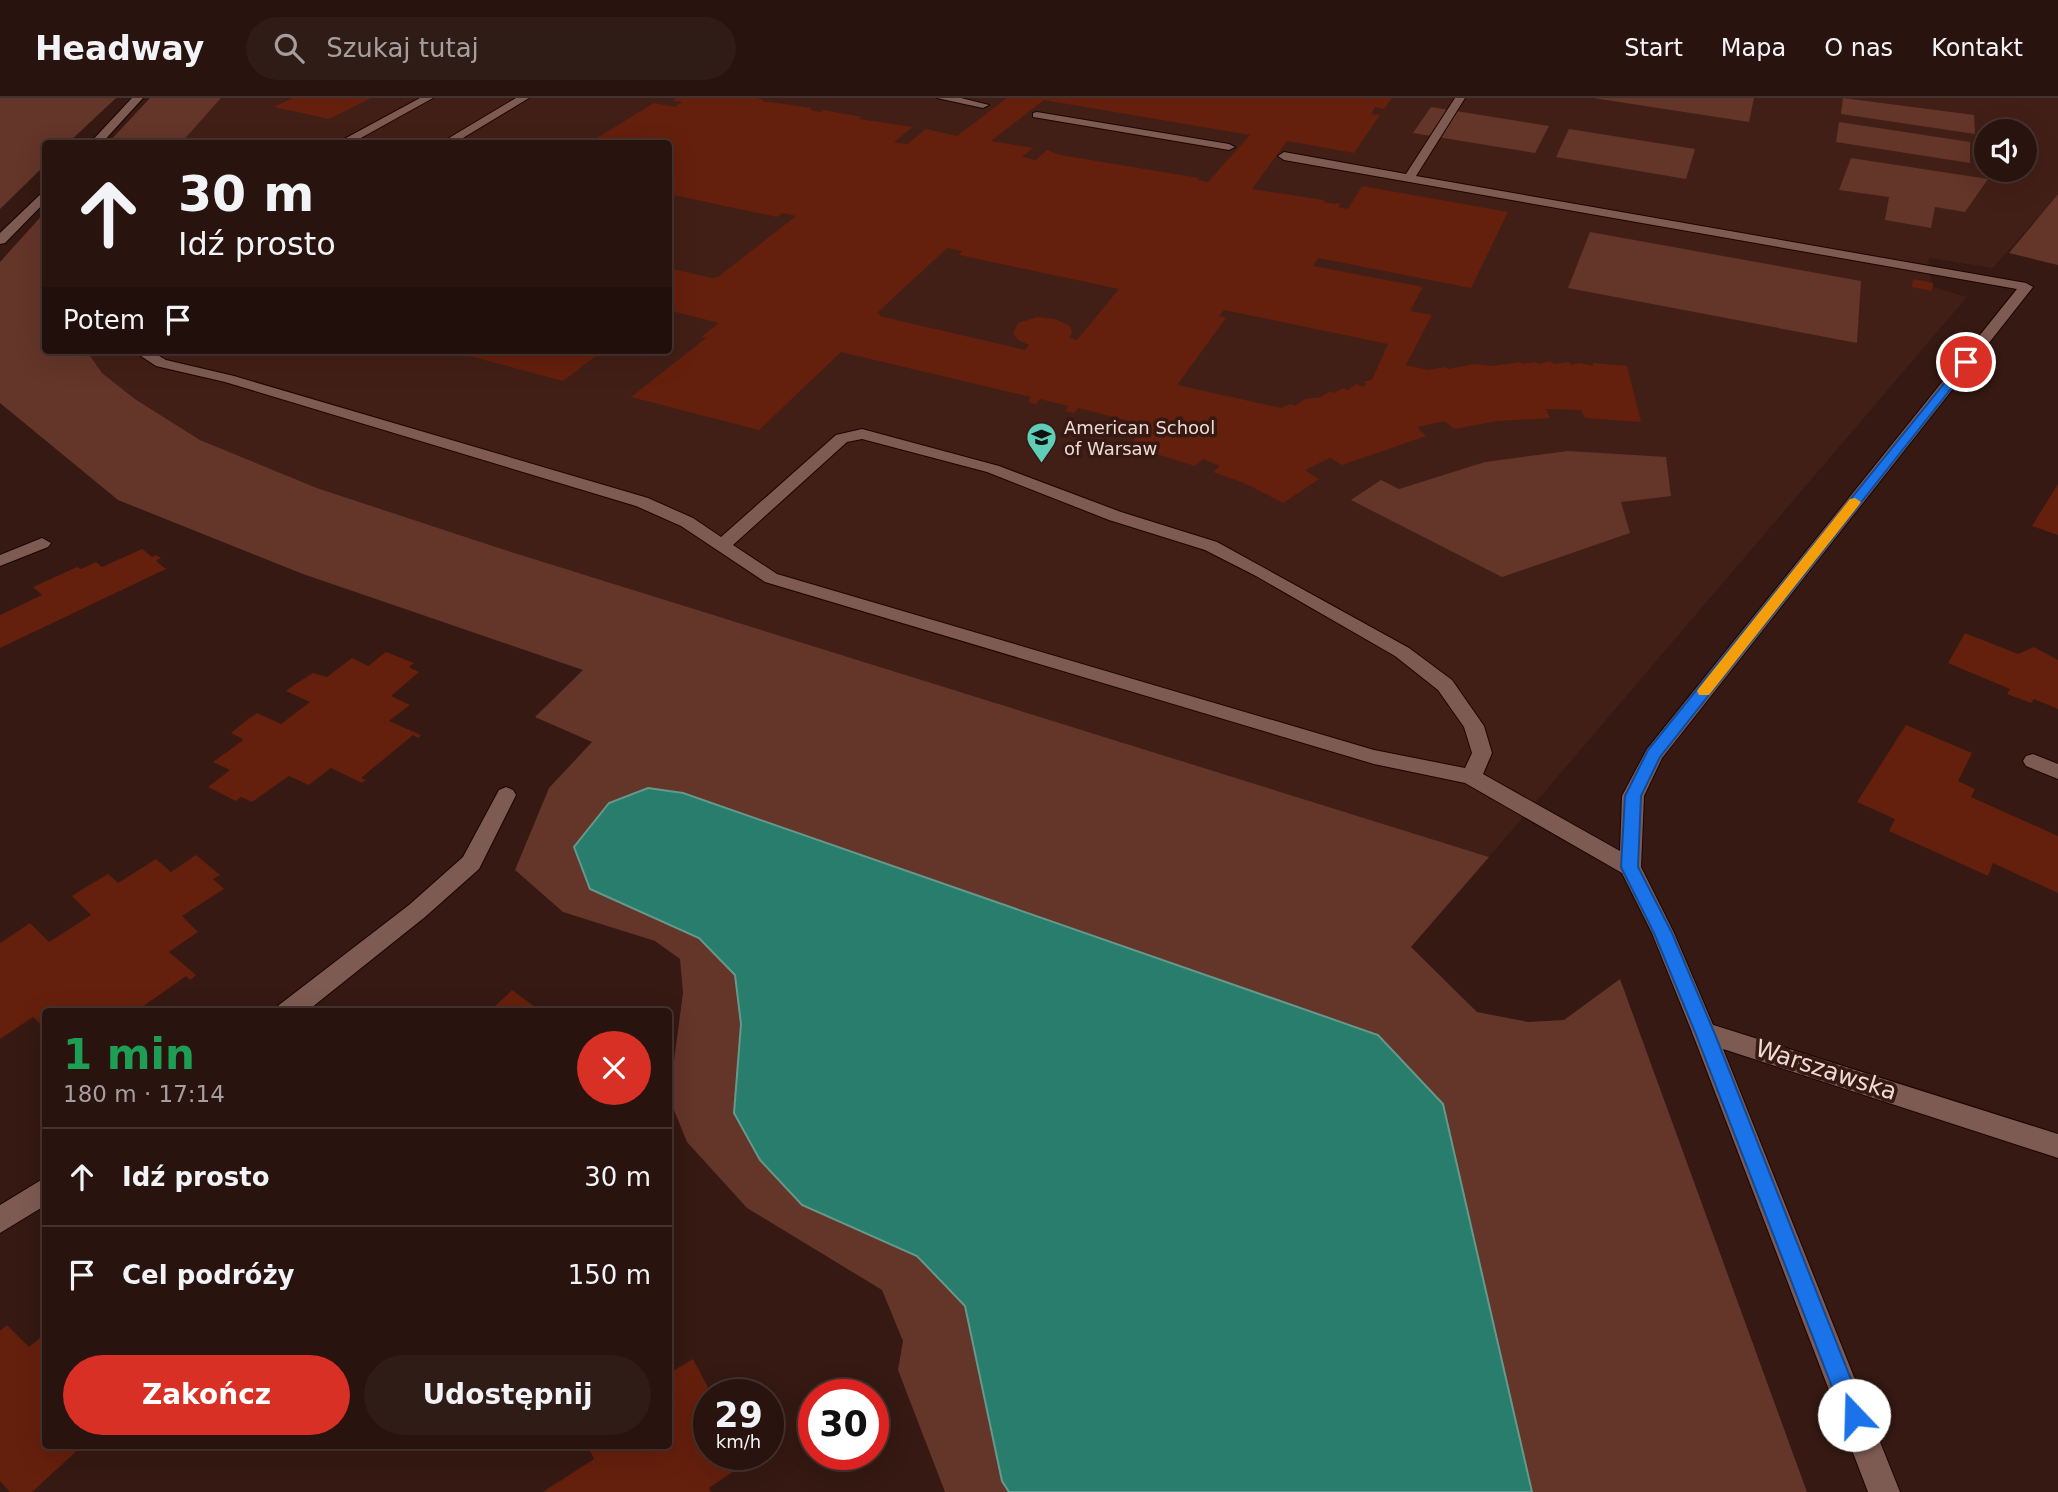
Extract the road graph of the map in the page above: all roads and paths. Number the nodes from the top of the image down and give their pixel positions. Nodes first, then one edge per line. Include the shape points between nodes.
1 (138, 98) edge
2 (428, 98) edge
3 (524, 98) edge
4 (942, 98) edge
5 (1460, 98) edge
6 (984, 106) dead end
7 (1037, 115) dead end
8 (97, 140) edge
9 (348, 140) edge
10 (451, 140) edge
11 (1230, 147) dead end
12 (1284, 156) dead end
13 (1409, 178) junction
14 (42, 197) edge
15 (0, 240) edge
16 (145, 354) edge
17 (42, 543) dead end
18 (722, 545) junction
19 (0, 561) edge
20 (2033, 761) dead end
21 (2058, 772) edge
22 (1471, 777) junction
23 (506, 795) dead end
24 (1630, 867) junction
25 (293, 1008) edge
26 (1704, 1032) junction
27 (2058, 1146) edge
28 (42, 1192) edge
29 (0, 1220) edge
30 (1884, 1492) edge

1 - 8 street
2 - 9 street
3 - 10 street
4 - 6 street
5 - 13 street
7 - 11 street
12 - 13 street
13 - 24 street via 2026,287 1654,754 1633,796
14 - 15 street
16 - 18 street via 160,363 229,379 642,502 687,522
17 - 19 street
18 - 22 street via 771,578 1374,757
18 - 22 street via 842,438 862,434 993,469 1115,516 1211,546 1402,652 1445,685 1474,726 1482,753
20 - 21 street
22 - 24 street
23 - 25 street via 471,863
24 - 26 street
26 - 27 street, Warszawska
26 - 30 street
28 - 29 street

